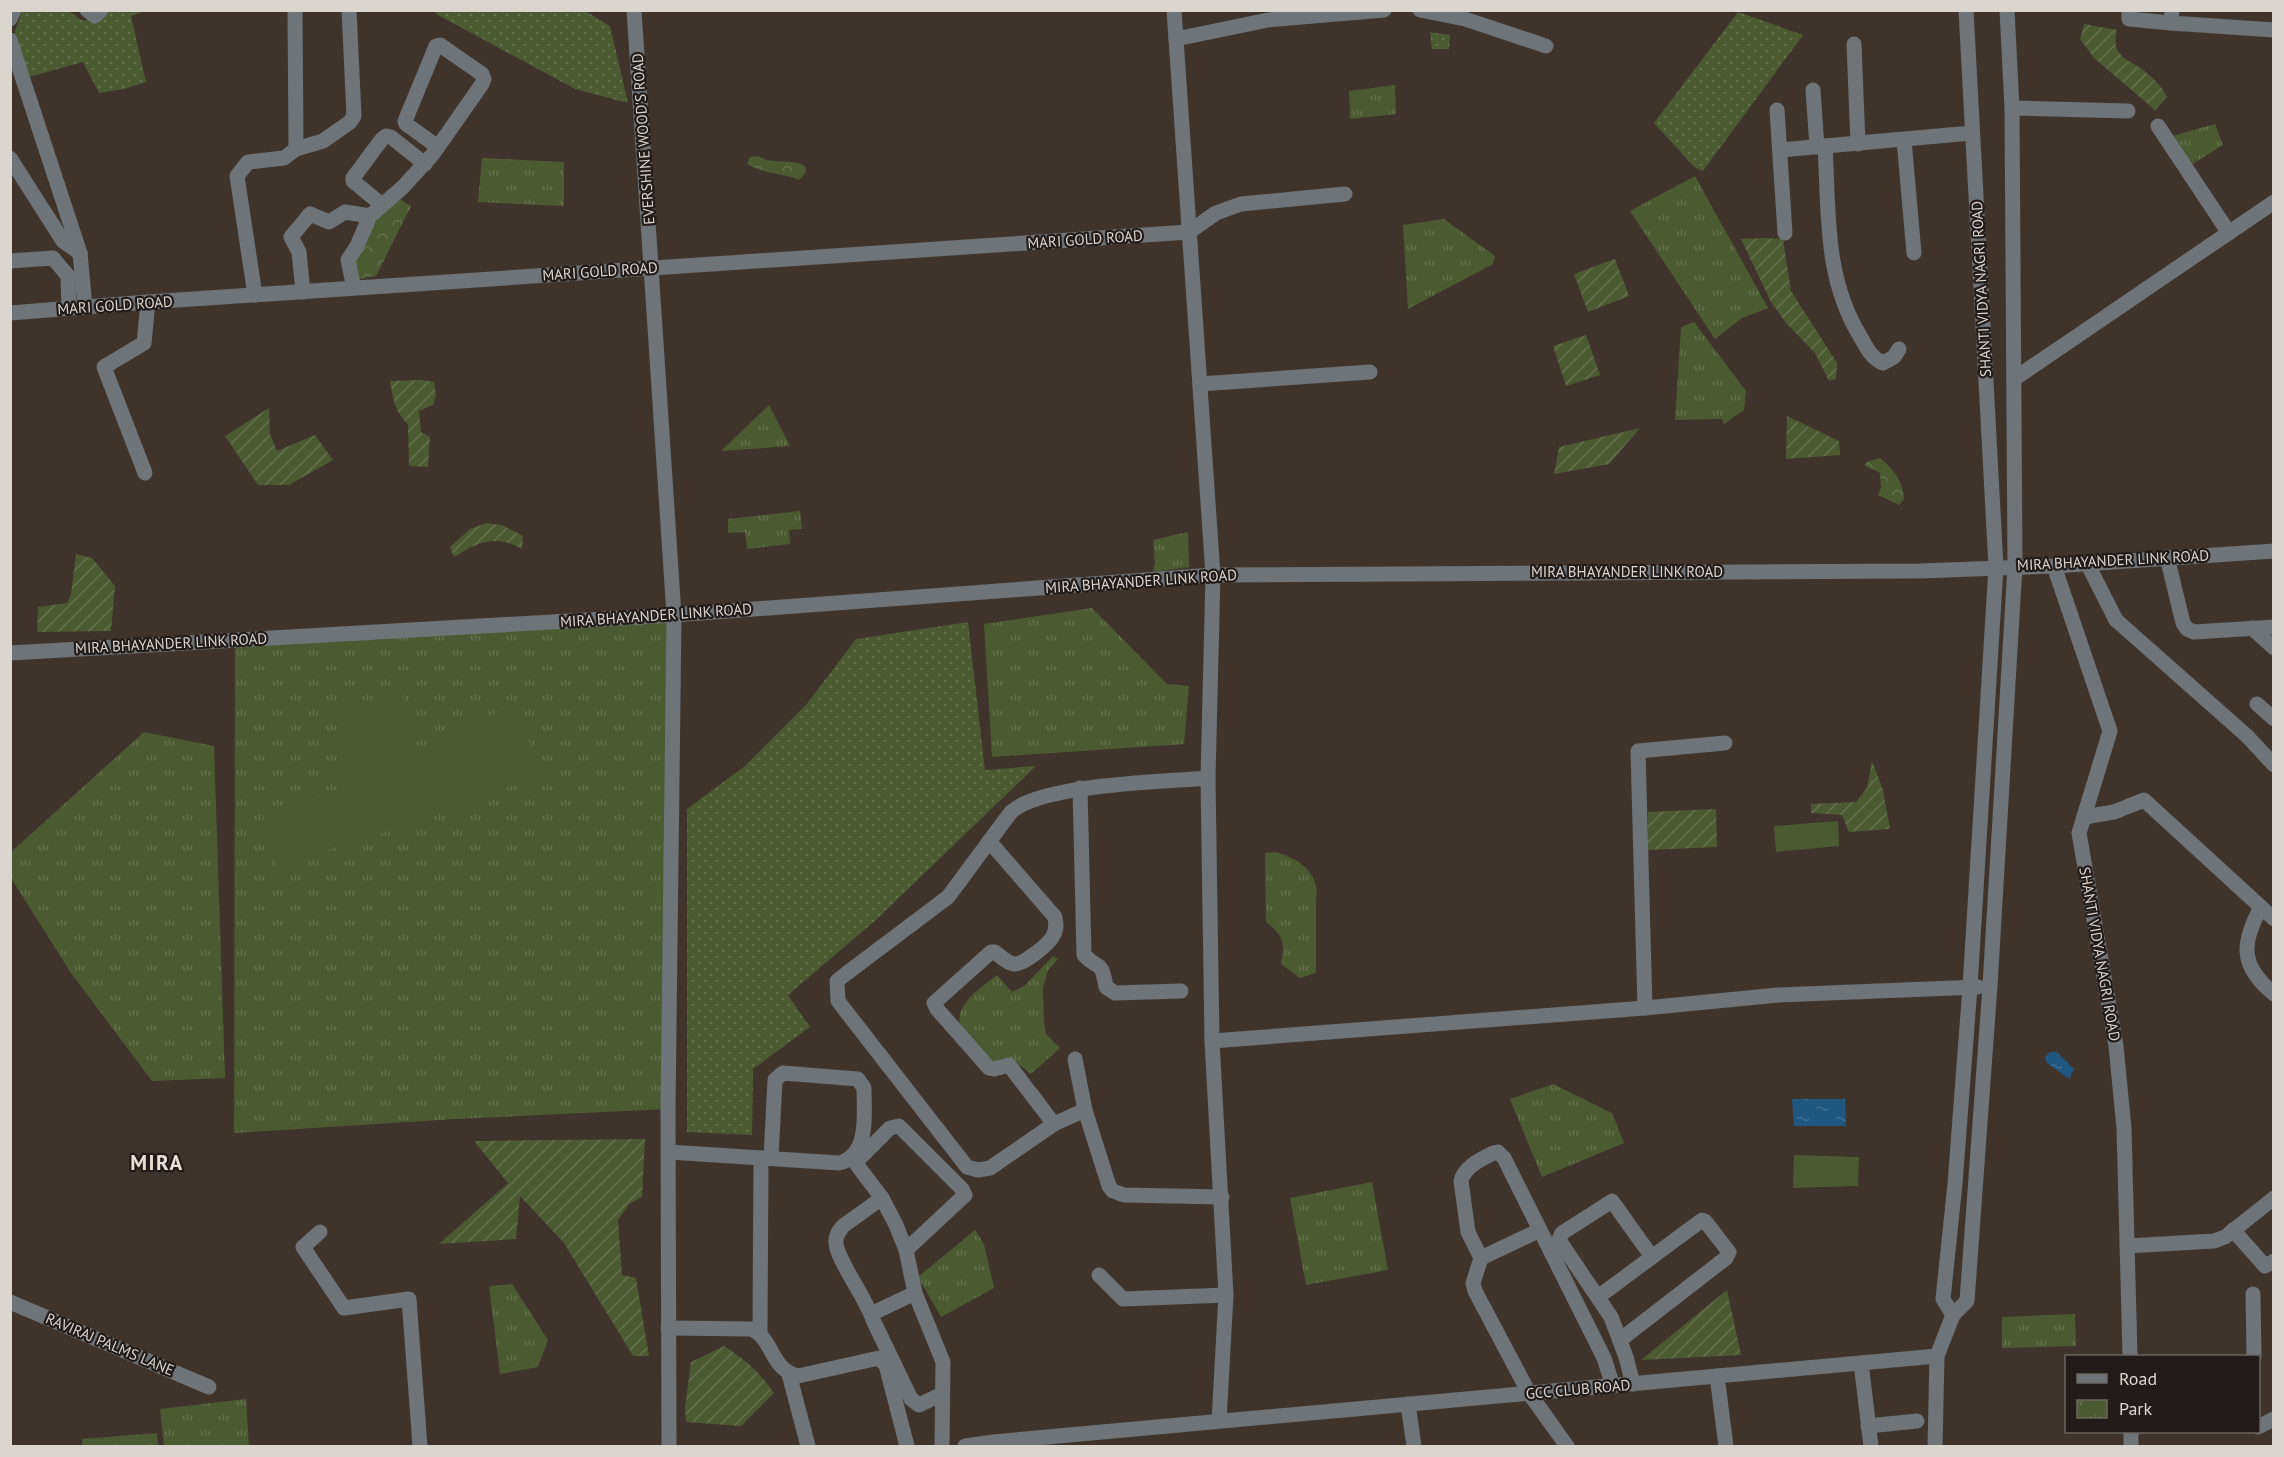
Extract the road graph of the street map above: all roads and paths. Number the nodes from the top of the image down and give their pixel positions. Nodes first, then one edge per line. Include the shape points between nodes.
1 (14, 10) edge
2 (87, 10) edge
3 (101, 10) edge
4 (295, 10) edge
5 (349, 10) edge
6 (634, 10) edge
7 (1174, 10) edge
8 (1384, 10) edge
9 (1420, 10) edge
10 (1966, 10) edge
11 (2007, 10) edge
12 (2129, 10) edge
13 (1318, 13) edge
14 (2171, 17) edge
15 (1242, 18) edge
16 (10, 19) edge
17 (2274, 30) edge
18 (1176, 39) junction
19 (10, 40) edge
20 (1854, 44) dead end
21 (1546, 46) dead end
22 (1813, 90) dead end
23 (2012, 108) junction
24 (1777, 110) dead end
25 (2128, 111) dead end
26 (2158, 126) dead end
27 (1972, 133) junction
28 (1904, 140) junction
29 (1858, 144) junction
30 (1821, 146) junction
31 (438, 147) junction
32 (296, 149) junction
33 (1780, 150) junction
34 (10, 158) edge
35 (424, 164) junction
36 (1345, 194) dead end
37 (2274, 202) edge
38 (382, 206) junction
39 (370, 216) junction
40 (1189, 232) junction
41 (1785, 233) dead end
42 (2229, 233) junction
43 (80, 253) junction
44 (1914, 253) dead end
45 (10, 261) edge
46 (651, 268) junction
47 (354, 288) junction
48 (303, 292) junction
49 (255, 295) junction
50 (148, 302) junction
51 (85, 307) junction
52 (69, 308) junction
53 (10, 313) edge
54 (1899, 349) dead end
55 (1370, 372) dead end
56 (2014, 379) junction
57 (1200, 384) junction
58 (145, 473) dead end
59 (2274, 551) edge
60 (2167, 557) junction
61 (2087, 563) junction
62 (2015, 566) junction
63 (2054, 566) junction
64 (1996, 567) junction
65 (1213, 575) junction
66 (675, 615) junction
67 (2274, 627) edge
68 (2252, 628) junction
69 (2274, 648) edge
70 (10, 653) edge
71 (1990, 656) junction
72 (2010, 656) junction
73 (2257, 705) dead end
74 (2274, 719) edge
75 (2005, 740) junction
76 (1985, 741) junction
77 (1725, 743) dead end
78 (2274, 765) edge
79 (1208, 778) junction
80 (1080, 788) junction
81 (2084, 817) junction
82 (989, 841) junction
83 (2261, 907) junction
84 (2274, 919) edge
85 (1989, 986) junction
86 (1970, 987) junction
87 (1180, 991) dead end
88 (2274, 994) edge
89 (1645, 1008) junction
90 (1212, 1041) junction
91 (1075, 1059) dead end
92 (1085, 1110) junction
93 (1054, 1124) junction
94 (669, 1152) junction
95 (766, 1158) junction
96 (1222, 1197) junction
97 (882, 1198) junction
98 (2274, 1198) edge
99 (1540, 1230) junction
100 (2233, 1230) junction
101 (320, 1232) dead end
102 (2127, 1246) junction
103 (906, 1250) junction
104 (1652, 1257) junction
105 (1481, 1258) junction
106 (2274, 1261) edge
107 (1099, 1275) dead end
108 (915, 1293) junction
109 (2253, 1294) dead end
110 (1226, 1295) junction
111 (1598, 1297) junction
112 (1943, 1299) junction
113 (1967, 1301) junction
114 (10, 1302) edge
115 (871, 1314) junction
116 (1953, 1315) junction
117 (668, 1328) junction
118 (760, 1332) junction
119 (1620, 1340) junction
120 (2130, 1355) edge
121 (2253, 1355) edge
122 (1936, 1356) junction
123 (1861, 1363) junction
124 (789, 1374) junction
125 (1717, 1376) junction
126 (1632, 1384) junction
127 (1613, 1386) junction
128 (209, 1387) dead end
129 (1529, 1393) junction
130 (942, 1394) junction
131 (1408, 1404) junction
132 (2274, 1419) edge
133 (1219, 1421) junction
134 (1917, 1421) dead end
135 (1868, 1426) junction
136 (2260, 1426) edge
137 (420, 1446) edge
138 (669, 1446) edge
139 (808, 1446) edge
140 (907, 1446) edge
141 (942, 1446) edge
142 (965, 1446) edge
143 (1414, 1446) edge
144 (1567, 1446) edge
145 (1726, 1446) edge
146 (1871, 1446) edge
147 (1935, 1446) edge

1 - 16 street
2 - 3 street via 95,16
4 - 32 street
5 - 32 street via 354,116 323,141
6 - 46 street, EVERSHINE WOOD'S ROAD
7 - 18 street
8 - 13 street
9 - 21 street via 1465,19
10 - 27 street, SHANTI VIDYA NAGRI ROAD
11 - 23 street, SHANTI VIDYA NAGRI ROAD
12 - 14 street via 2129,20
13 - 15 street via 1268,20
14 - 17 street
15 - 18 street
18 - 40 street
19 - 43 street
20 - 29 street
22 - 30 street
23 - 25 street
23 - 56 street, SHANTI VIDYA NAGRI ROAD
24 - 33 street
26 - 42 street
27 - 28 street
27 - 64 street, SHANTI VIDYA NAGRI ROAD
28 - 29 street
28 - 44 street
29 - 30 street
30 - 33 street
30 - 54 street via 1833,267 1848,316 1872,358 1883,363
31 - 31 street via 405,121 436,46 440,45 484,79
31 - 35 street
32 - 49 street via 284,158 248,162 237,176
33 - 41 street
34 - 43 street via 63,241
35 - 38 street
35 - 38 street via 391,137 382,139 353,178
36 - 40 street via 1241,204 1216,213
37 - 42 street
38 - 39 street
39 - 47 street via 348,260
39 - 48 street via 345,212 330,222 310,214 291,237 302,265
40 - 46 street, MARI GOLD ROAD
40 - 57 street
42 - 56 street
43 - 51 street
45 - 52 street via 53,258 68,276
46 - 47 street, MARI GOLD ROAD
46 - 66 street, EVERSHINE WOOD'S ROAD
47 - 48 street, MARI GOLD ROAD
48 - 49 street, MARI GOLD ROAD
49 - 50 street, MARI GOLD ROAD
50 - 51 street, MARI GOLD ROAD
50 - 58 street via 144,343 104,367
51 - 52 street, MARI GOLD ROAD
52 - 53 street, MARI GOLD ROAD
55 - 57 street
56 - 62 street, SHANTI VIDYA NAGRI ROAD
57 - 65 street
59 - 60 street, MIRA BHAYANDER LINK ROAD
60 - 61 street, MIRA BHAYANDER LINK ROAD
60 - 68 street via 2187,628 2194,632
61 - 63 street, MIRA BHAYANDER LINK ROAD
61 - 78 street via 2116,620 2247,736
62 - 63 street, MIRA BHAYANDER LINK ROAD
62 - 64 street, MIRA BHAYANDER LINK ROAD
62 - 72 street, SHANTI VIDYA NAGRI ROAD
63 - 81 street, SHANTI VIDYA NAGRI ROAD via 2110,731
64 - 65 street, MIRA BHAYANDER LINK ROAD via 1908,571
64 - 71 street, SHANTI VIDYA NAGRI ROAD
65 - 66 street, MIRA BHAYANDER LINK ROAD
65 - 79 street
66 - 70 street, MIRA BHAYANDER LINK ROAD
66 - 94 street, EVERSHINE WOOD'S ROAD
67 - 68 street
68 - 69 street
71 - 72 street
71 - 76 street, SHANTI VIDYA NAGRI ROAD
72 - 75 street, SHANTI VIDYA NAGRI ROAD
73 - 74 street
75 - 76 street
75 - 85 street, SHANTI VIDYA NAGRI ROAD
76 - 86 street, SHANTI VIDYA NAGRI ROAD
77 - 89 street via 1638,751
79 - 80 street
79 - 90 street
80 - 82 street via 1020,804
80 - 87 street via 1084,955 1101,966 1106,987 1115,993
81 - 83 street via 2114,812 2144,800
81 - 102 street, SHANTI VIDYA NAGRI ROAD via 2079,833 2124,1128
82 - 93 street via 1055,917 1054,934 1022,963 1011,963 991,952 934,1004 989,1068 1009,1065
82 - 93 street via 948,897 837,981 838,1000 967,1167 990,1168
83 - 84 street
83 - 88 street via 2246,948 2258,981
85 - 86 street
85 - 113 street, SHANTI VIDYA NAGRI ROAD
86 - 89 street via 1778,995
86 - 112 street, SHANTI VIDYA NAGRI ROAD
89 - 90 street
90 - 96 street
91 - 92 street
92 - 93 street
92 - 96 street via 1113,1191 1124,1195
94 - 95 street
94 - 117 street, EVERSHINE WOOD'S ROAD
95 - 95 street via 839,1163 852,1157 864,1133 861,1082 783,1073 778,1076 774,1080
95 - 118 street
96 - 110 street
97 - 103 street
97 - 103 street via 857,1162 896,1126 965,1195
97 - 115 street via 843,1226 836,1238 839,1255
98 - 100 street
99 - 105 street
99 - 105 street via 1504,1158 1493,1153 1468,1169 1461,1181 1468,1232
99 - 127 street via 1604,1358
100 - 102 street via 2214,1241
100 - 106 street via 2265,1266
101 - 137 street via 303,1247 344,1308 409,1299
102 - 120 street, SHANTI VIDYA NAGRI ROAD
103 - 108 street
104 - 111 street
104 - 111 street via 1612,1201 1562,1233 1561,1244
104 - 119 street via 1702,1220 1729,1252
105 - 129 street via 1473,1283 1475,1291
107 - 110 street via 1122,1299
108 - 115 street
108 - 130 street via 943,1362
109 - 121 street
110 - 133 street
111 - 119 street
112 - 113 street
112 - 116 street
113 - 116 street
114 - 128 street, RAVIRAJ PALMS LANE
115 - 130 street via 915,1404 919,1406
116 - 122 street
117 - 118 street via 736,1327
117 - 138 street, EVERSHINE WOOD'S ROAD
118 - 124 street via 780,1367
119 - 126 street
122 - 123 street, GCC CLUB ROAD
122 - 147 street
123 - 125 street, GCC CLUB ROAD
123 - 135 street
124 - 139 street
124 - 140 street via 798,1376 883,1360
125 - 126 street, GCC CLUB ROAD
125 - 145 street
126 - 127 street, GCC CLUB ROAD
127 - 129 street, GCC CLUB ROAD
129 - 131 street, GCC CLUB ROAD
129 - 144 street
130 - 141 street
131 - 133 street, GCC CLUB ROAD
131 - 143 street
132 - 136 street
133 - 142 street, GCC CLUB ROAD
134 - 135 street
135 - 146 street

